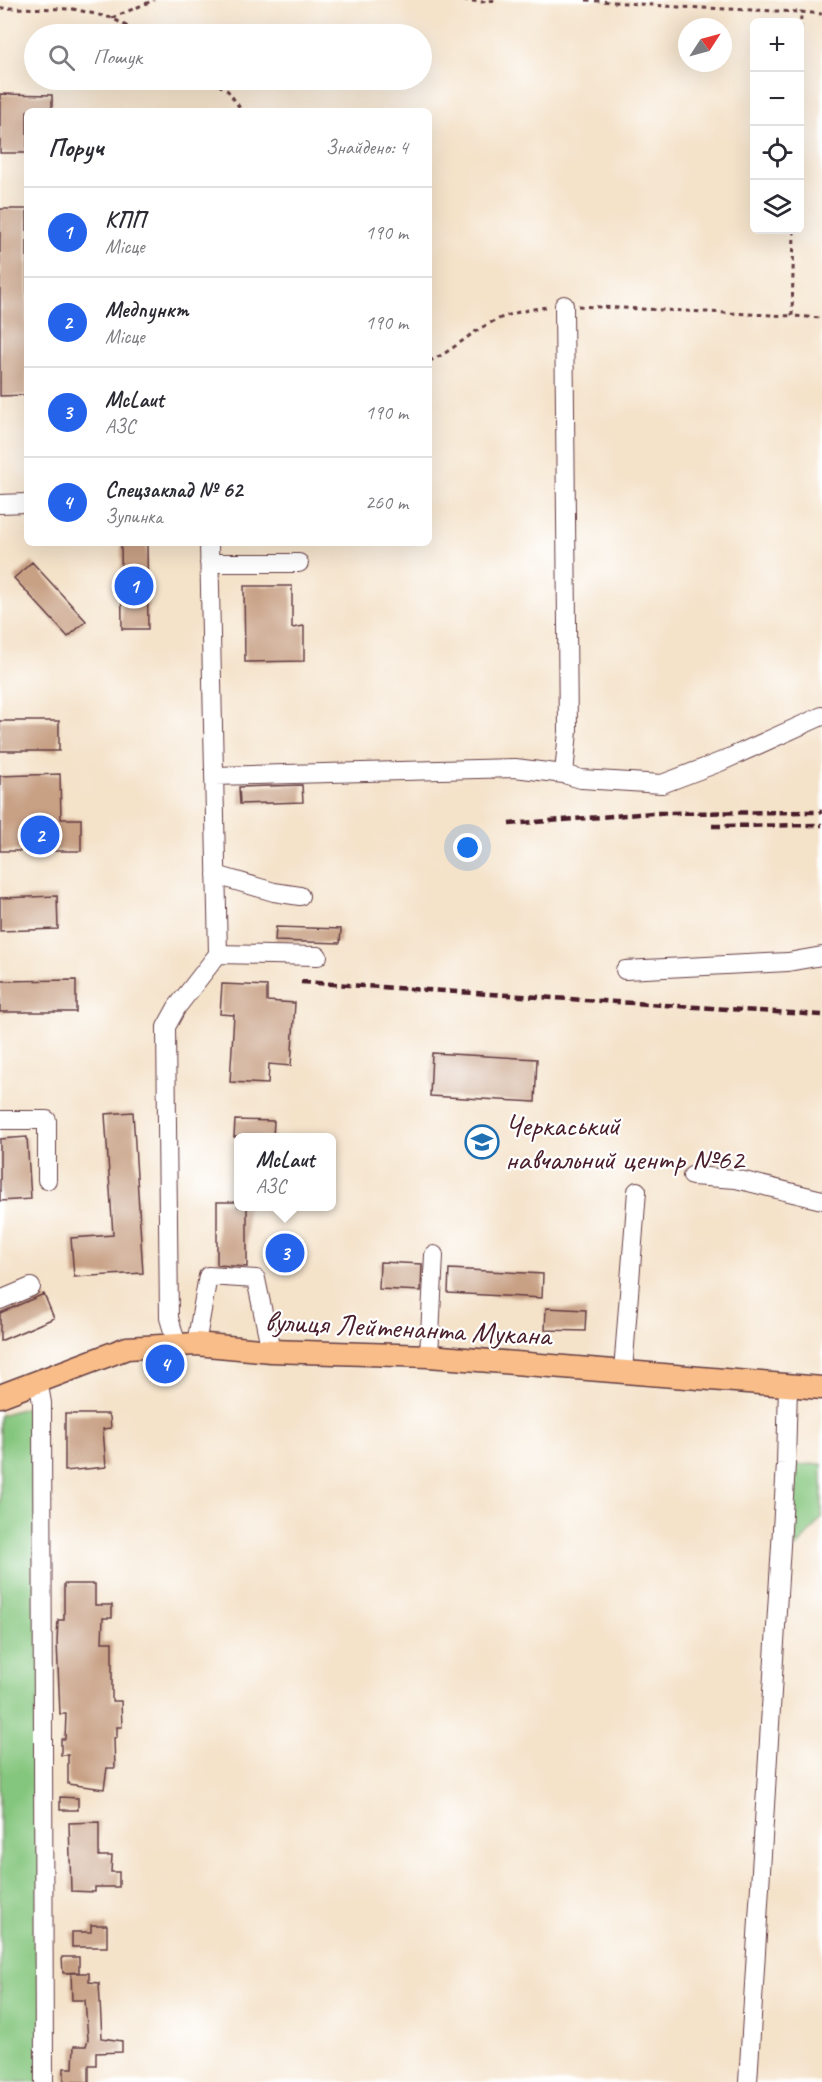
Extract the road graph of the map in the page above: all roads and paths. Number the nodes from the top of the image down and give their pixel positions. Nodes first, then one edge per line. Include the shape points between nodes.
1 (154, 0) edge
2 (464, 0) edge
3 (496, 0) edge
4 (586, 0) edge
5 (0, 8) edge
6 (801, 12) junction
7 (822, 14) edge
8 (112, 18) junction
9 (801, 18) edge
10 (123, 24) edge
11 (226, 90) edge
12 (240, 108) edge
13 (794, 234) edge
14 (564, 305) junction
15 (792, 316) junction
16 (822, 318) edge
17 (432, 360) edge
18 (24, 503) edge
19 (0, 504) edge
20 (209, 546) edge
21 (209, 563) junction
22 (299, 563) dead end
23 (822, 716) edge
24 (564, 774) junction
25 (214, 776) junction
26 (216, 875) junction
27 (300, 896) dead end
28 (218, 954) junction
29 (318, 956) dead end
30 (822, 956) edge
31 (625, 970) dead end
32 (0, 1120) edge
33 (692, 1176) dead end
34 (47, 1180) dead end
35 (637, 1191) dead end
36 (822, 1200) edge
37 (434, 1255) dead end
38 (31, 1287) dead end
39 (0, 1300) edge
40 (186, 1344) junction
41 (271, 1351) junction
42 (429, 1356) junction
43 (623, 1371) junction
44 (38, 1380) junction
45 (788, 1385) junction
46 (822, 1388) edge
47 (0, 1396) edge
48 (44, 2082) edge
49 (748, 2082) edge

1 - 8 path
2 - 3 path
4 - 6 path
5 - 8 path via 73,9
6 - 7 path
6 - 9 path
8 - 10 path
11 - 12 path
13 - 15 path
14 - 15 path
14 - 17 path via 513,312
14 - 24 street via 568,731
15 - 16 path
18 - 19 street
20 - 21 street
21 - 22 street
21 - 25 street
23 - 24 street via 662,784 581,779
24 - 25 street via 515,768
25 - 26 street
26 - 27 street
26 - 28 street
28 - 29 street
28 - 40 street via 165,1027 169,1318
30 - 31 street via 788,962
32 - 34 street via 46,1120
33 - 36 street via 736,1179
35 - 43 street
37 - 42 street
38 - 39 street
40 - 41 main road, вулиця Лейтенанта Мукана
40 - 41 street via 208,1276 256,1279
40 - 44 main road, вулиця Лейтенанта Мукана via 127,1347
41 - 42 main road, вулиця Лейтенанта Мукана
42 - 43 main road, вулиця Лейтенанта Мукана
43 - 45 main road, вулиця Лейтенанта Мукана
44 - 47 main road, вулиця Лейтенанта Мукана
44 - 48 street via 42,1403
45 - 46 main road, вулиця Лейтенанта Мукана
45 - 49 street via 786,1476

